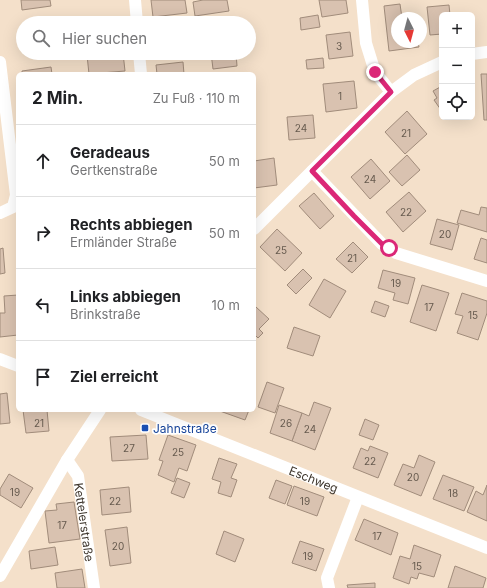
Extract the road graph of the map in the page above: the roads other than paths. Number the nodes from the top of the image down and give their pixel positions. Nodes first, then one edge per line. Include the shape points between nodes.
1 (135, 0) edge
2 (362, 0) edge
3 (136, 16) edge
4 (487, 52) edge
5 (475, 54) edge
6 (140, 60) edge
7 (0, 62) edge
8 (439, 63) edge
9 (141, 72) edge
10 (391, 92) junction
11 (312, 171) junction
12 (0, 213) edge
13 (256, 227) edge
14 (487, 280) edge
15 (0, 359) edge
16 (16, 365) edge
17 (99, 412) edge
18 (146, 412) edge
19 (68, 460) junction
20 (358, 497) junction
21 (487, 548) edge
22 (0, 576) edge
23 (94, 588) edge
24 (329, 588) edge

1 - 3 street
2 - 10 street via 366,43 375,72
4 - 5 street
6 - 9 street
7 - 12 street via 16,195 13,207
8 - 10 street via 414,75
10 - 11 street
11 - 13 street
11 - 14 street via 387,247
15 - 16 street
17 - 19 street
18 - 20 street, Eschweg
19 - 22 street
19 - 23 street, Kettelerstraße via 78,476
20 - 21 street, Eschweg
20 - 24 street via 328,578

